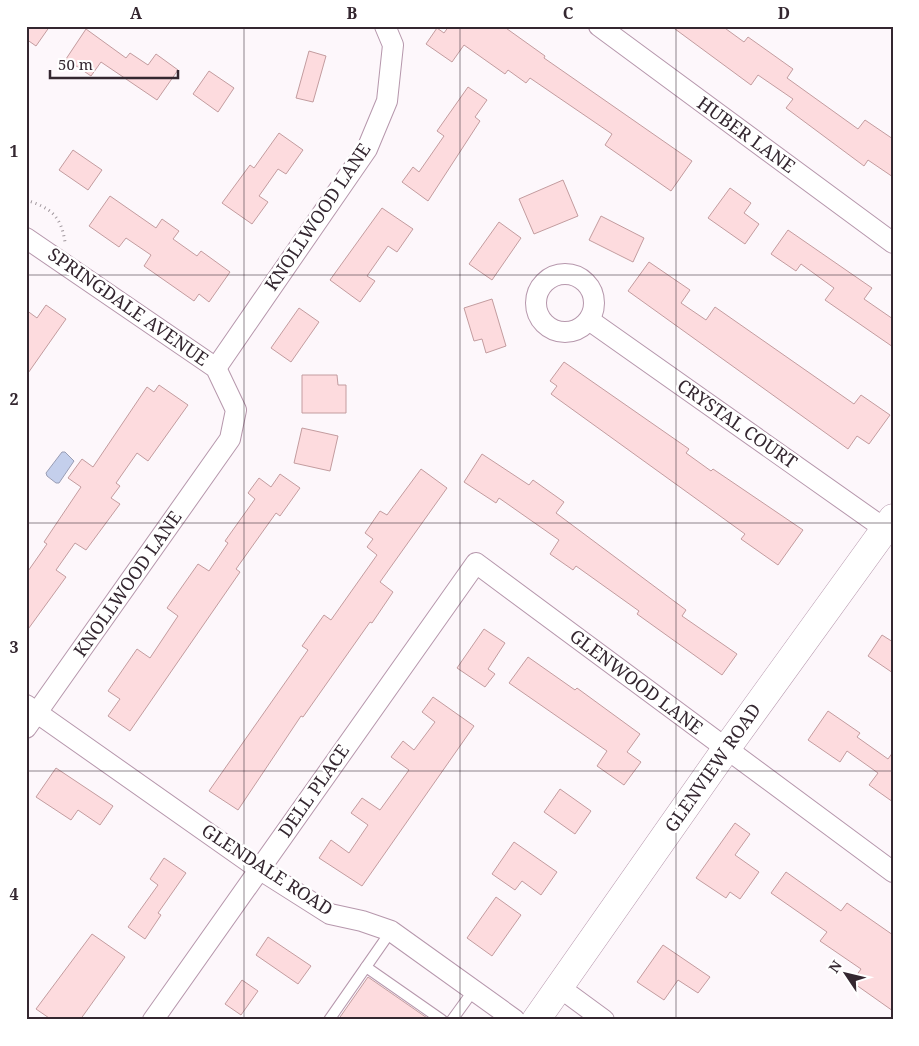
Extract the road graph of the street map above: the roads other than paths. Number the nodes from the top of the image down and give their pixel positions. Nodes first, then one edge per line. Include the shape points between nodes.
1 (386, 26) edge
2 (599, 26) edge
3 (26, 238) edge
4 (893, 243) edge
5 (588, 320) dead end
6 (216, 368) junction
7 (230, 439) joint
8 (889, 524) edge
9 (476, 563) joint
10 (30, 715) edge
11 (726, 749) junction
12 (259, 869) junction
13 (893, 872) edge
14 (391, 931) junction
15 (366, 967) junction
16 (559, 987) junction
17 (473, 991) junction
18 (153, 1020) edge
19 (329, 1020) edge
20 (442, 1020) edge
21 (452, 1020) edge
22 (515, 1020) edge
23 (536, 1020) edge
24 (604, 1020) edge

1 - 6 street, KNOLLWOOD LANE via 393,45 387,101 367,148
2 - 4 street, HUBER LANE
3 - 6 street, SPRINGDALE AVENUE
5 - 8 street, CRYSTAL COURT
6 - 7 street, SPRINGDALE AVENUE via 236,410
7 - 10 street, KNOLLWOOD LANE
8 - 11 main road, GLENVIEW ROAD
9 - 11 street, GLENWOOD LANE
9 - 12 street, DELL PLACE
10 - 12 street, GLENDALE ROAD
11 - 13 street, GLENWOOD LANE
11 - 16 main road, GLENVIEW ROAD
12 - 14 street, GLENDALE ROAD via 330,914 362,920
12 - 18 street, DELL PLACE
14 - 15 lane
14 - 17 street, GLENDALE ROAD
15 - 19 lane
15 - 20 lane
16 - 23 main road, GLENVIEW ROAD
16 - 24 street
17 - 21 lane
17 - 22 street, GLENDALE ROAD

